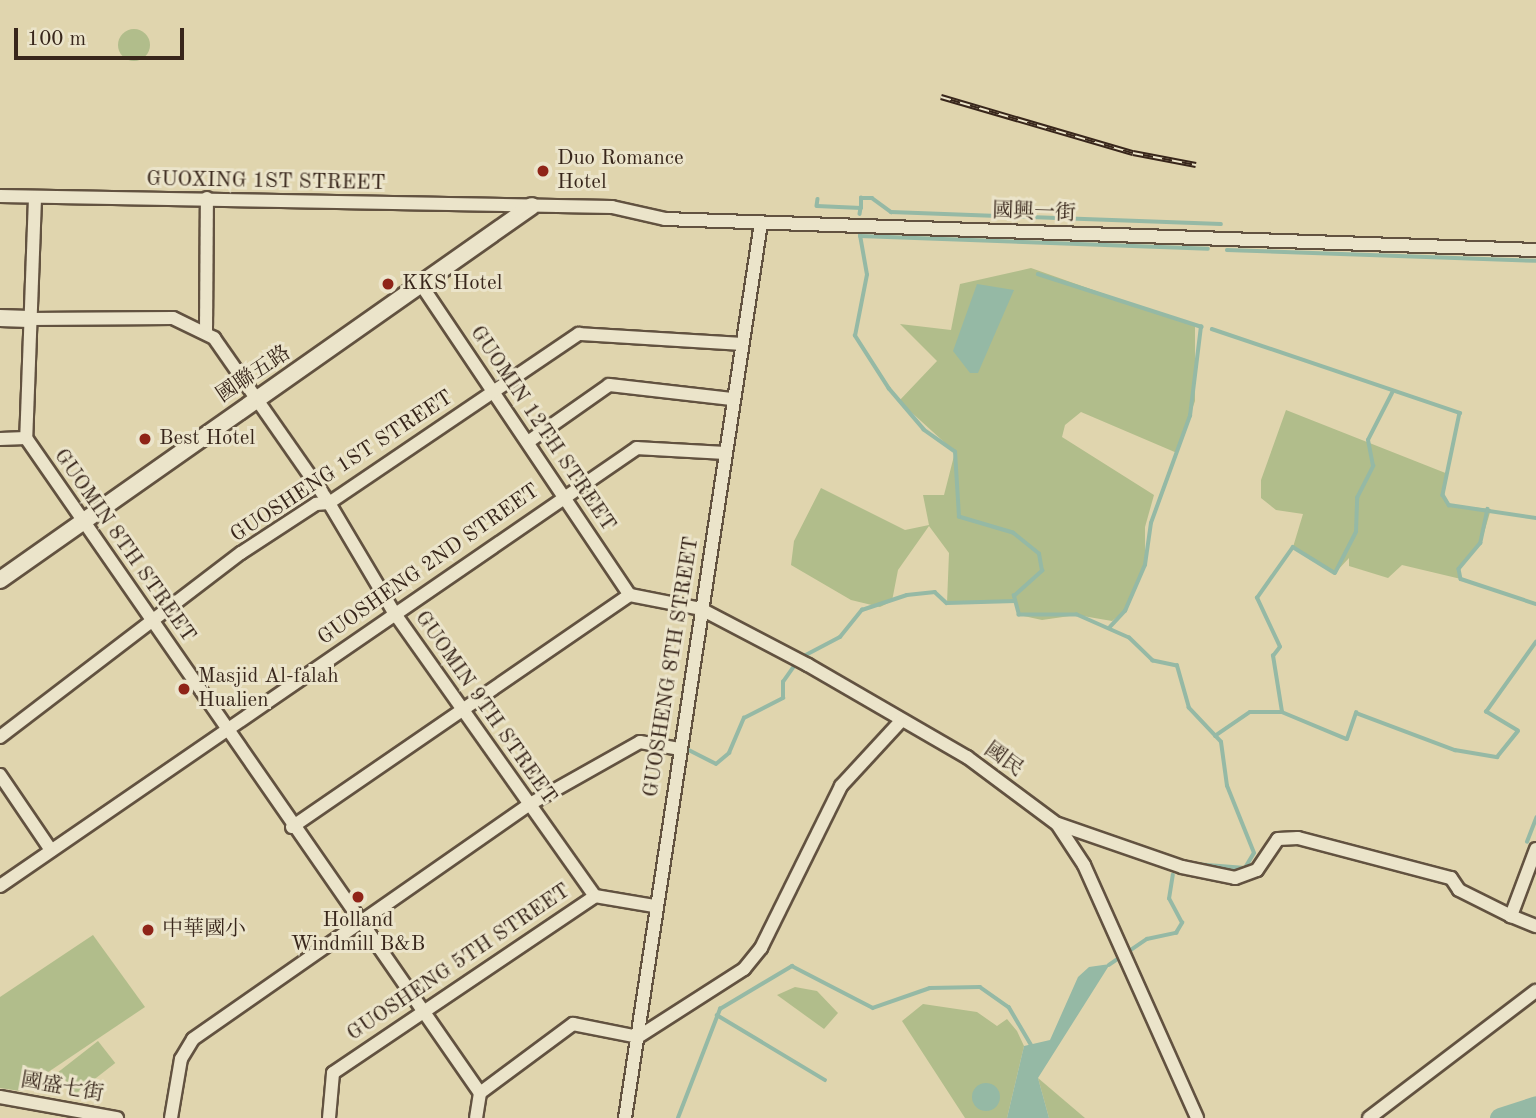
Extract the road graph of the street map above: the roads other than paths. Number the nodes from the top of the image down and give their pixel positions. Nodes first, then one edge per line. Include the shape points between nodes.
1 (0, 196) edge
2 (35, 198) junction
3 (207, 198) junction
4 (532, 206) junction
5 (761, 223) junction
6 (1536, 250) edge
7 (422, 285) junction
8 (0, 318) edge
9 (29, 318) junction
10 (206, 331) junction
11 (741, 344) junction
12 (493, 392) junction
13 (256, 399) junction
14 (732, 399) junction
15 (26, 438) junction
16 (0, 439) edge
17 (528, 442) junction
18 (724, 453) junction
19 (564, 495) junction
20 (329, 503) junction
21 (81, 518) junction
22 (0, 580) edge
23 (631, 595) junction
24 (701, 609) junction
25 (393, 611) junction
26 (153, 621) junction
27 (465, 707) junction
28 (901, 721) junction
29 (225, 731) junction
30 (0, 737) edge
31 (680, 749) junction
32 (0, 775) edge
33 (530, 804) junction
34 (1057, 824) junction
35 (292, 827) junction
36 (1536, 849) edge
37 (51, 850) junction
38 (0, 886) edge
39 (595, 896) junction
40 (654, 906) junction
41 (1511, 916) junction
42 (359, 925) junction
43 (1536, 926) edge
44 (1536, 991) edge
45 (420, 1013) junction
46 (638, 1037) junction
47 (480, 1093) junction
48 (0, 1097) edge
49 (117, 1118) edge
50 (171, 1118) edge
51 (329, 1118) edge
52 (476, 1118) edge
53 (625, 1118) edge
54 (1197, 1118) edge
55 (1369, 1118) edge

1 - 2 street, GUOXING 1ST STREET
2 - 3 street, GUOXING 1ST STREET
2 - 9 street, GUOMIN 8TH STREET
3 - 4 street, GUOXING 1ST STREET
3 - 10 street
4 - 5 street, 國興一街 via 612,207 664,219
4 - 7 street, 國聯五路
5 - 6 street, 國興一街
5 - 11 street, GUOSHENG 8TH STREET
7 - 12 street, GUOMIN 12TH STREET
7 - 13 street, 國聯五路
8 - 9 street
9 - 10 street via 173,318
9 - 15 street, GUOMIN 8TH STREET
10 - 13 street, GUOMIN 9TH STREET
11 - 12 street, GUOSHENG 1ST STREET via 579,334
11 - 14 street, GUOSHENG 8TH STREET
12 - 17 street, GUOMIN 12TH STREET
12 - 20 street, GUOSHENG 1ST STREET
13 - 20 street, GUOMIN 9TH STREET
13 - 21 street, 國聯五路
14 - 17 street via 609,385
14 - 18 street, GUOSHENG 8TH STREET
15 - 16 street
15 - 21 street, GUOMIN 8TH STREET
17 - 19 street, GUOMIN 12TH STREET
18 - 19 street, GUOSHENG 2ND STREET via 651,444
18 - 24 street, GUOSHENG 8TH STREET
19 - 23 street, GUOMIN 12TH STREET
19 - 25 street, GUOSHENG 2ND STREET
20 - 25 street, GUOMIN 9TH STREET
20 - 26 street, GUOSHENG 1ST STREET via 316,504 241,553
21 - 22 street, 國聯五路
21 - 26 street, GUOMIN 8TH STREET
23 - 24 street, 國民
23 - 27 street
24 - 28 street, 國民
24 - 31 street, GUOSHENG 8TH STREET
25 - 27 street, GUOMIN 9TH STREET
25 - 29 street, GUOSHENG 2ND STREET
26 - 29 street, GUOMIN 8TH STREET
26 - 30 street, GUOSHENG 1ST STREET
27 - 33 street, GUOMIN 9TH STREET
27 - 35 street
28 - 34 street, 國民 via 967,757
28 - 46 street via 841,786 761,948 744,969
29 - 35 street, GUOMIN 8TH STREET
29 - 37 street, GUOSHENG 2ND STREET
31 - 33 street via 640,742
31 - 40 street, GUOSHENG 8TH STREET
32 - 37 street
33 - 39 street, GUOMIN 9TH STREET
33 - 42 street
34 - 41 street via 1182,867 1235,878 1257,870 1278,839 1298,838 1451,877 1459,890
34 - 54 street, 國民 via 1084,865
35 - 42 street, GUOMIN 8TH STREET
36 - 41 street
37 - 38 street, GUOSHENG 2ND STREET
39 - 40 street, GUOSHENG 5TH STREET
39 - 45 street, GUOSHENG 5TH STREET
40 - 46 street, GUOSHENG 8TH STREET
41 - 43 street
42 - 45 street, GUOMIN 8TH STREET
42 - 50 street via 193,1040 181,1059
44 - 55 street
45 - 47 street, GUOMIN 8TH STREET
45 - 51 street, GUOSHENG 5TH STREET via 333,1073
46 - 47 street via 573,1024
46 - 53 street, GUOSHENG 8TH STREET
47 - 52 street
48 - 49 street, 國盛七街

